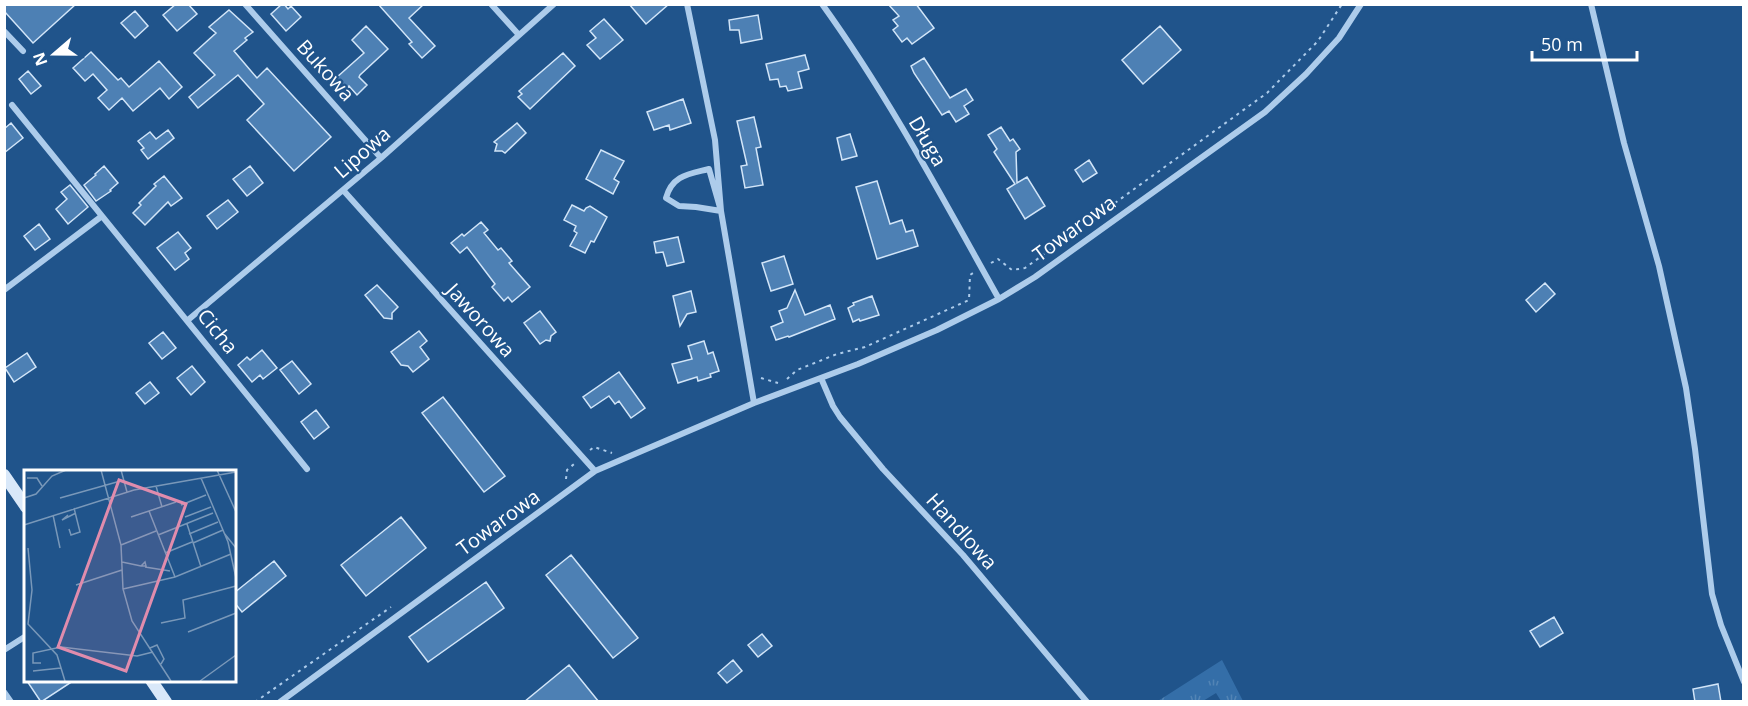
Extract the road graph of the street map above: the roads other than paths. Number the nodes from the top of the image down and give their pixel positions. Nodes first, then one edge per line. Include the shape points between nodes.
1 (245, 4) edge
2 (491, 4) edge
3 (554, 4) edge
4 (687, 4) edge
5 (822, 4) edge
6 (1362, 4) edge
7 (1591, 4) edge
8 (4, 31) edge
9 (519, 35) junction
10 (23, 51) dead end
11 (12, 105) dead end
12 (381, 158) junction
13 (343, 190) junction
14 (721, 211) junction
15 (102, 216) junction
16 (4, 290) edge
17 (999, 298) junction
18 (188, 320) junction
19 (821, 378) junction
20 (754, 403) junction
21 (307, 469) dead end
22 (595, 471) junction
23 (4, 475) edge
24 (24, 504) edge
25 (24, 637) edge
26 (4, 650) edge
27 (152, 682) edge
28 (1743, 682) edge
29 (4, 692) edge
30 (11, 702) edge
31 (166, 702) edge
32 (280, 702) edge
33 (1087, 702) edge

1 - 12 street, Bukowa
2 - 9 street
3 - 9 street, Lipowa
4 - 14 street via 715,140
5 - 17 street, Długa via 896,118
6 - 17 street, Towarowa via 1339,38 1265,112 1035,277
7 - 28 street via 1659,266 1686,388 1712,594
8 - 10 street
9 - 12 street, Lipowa
11 - 15 street, Cicha
12 - 13 street, Lipowa
13 - 18 street, Lipowa
13 - 22 street, Jaworowa
14 - 14 street via 709,169 682,176 669,187 666,198 679,206
14 - 20 street
15 - 16 street
15 - 18 street, Cicha
17 - 19 street, Towarowa via 937,330
18 - 21 street, Cicha
19 - 20 street, Towarowa
19 - 33 street, Handlowa via 840,417
20 - 22 street, Towarowa
22 - 32 street, Towarowa
23 - 24 street
25 - 26 street
27 - 31 street
29 - 30 street

